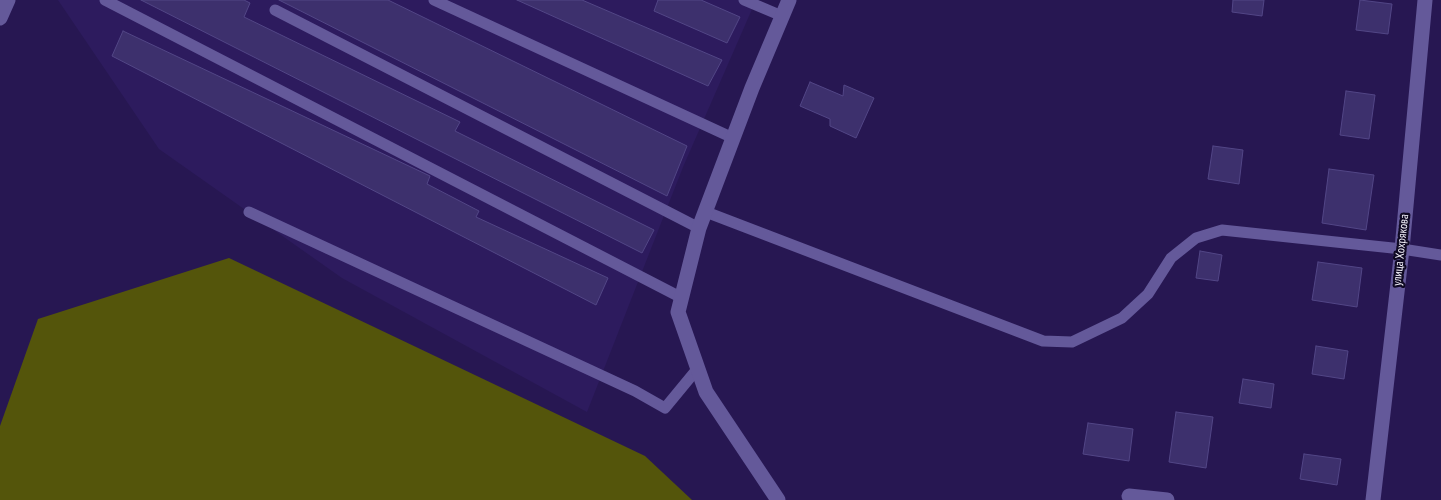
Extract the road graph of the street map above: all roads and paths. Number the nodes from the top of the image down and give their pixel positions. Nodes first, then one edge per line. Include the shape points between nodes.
1 (8, 0) edge
2 (105, 0) edge
3 (434, 0) edge
4 (744, 0) edge
5 (788, 0) edge
6 (1425, 0) edge
7 (275, 10) dead end
8 (782, 16) junction
9 (0, 18) edge
10 (733, 138) junction
11 (249, 212) dead end
12 (706, 212) junction
13 (699, 228) junction
14 (1402, 249) junction
15 (1441, 255) edge
16 (682, 298) junction
17 (698, 368) junction
18 (1129, 496) dead end
19 (778, 500) edge
20 (1167, 500) edge
21 (1373, 500) edge

1 - 9 street
2 - 16 lane
3 - 10 lane
4 - 8 lane
5 - 8 street
6 - 14 street, улица Хохрякова
7 - 13 lane
8 - 10 street
10 - 12 street
11 - 17 lane via 635,391 665,408
12 - 13 street
12 - 14 lane via 1043,341 1072,342 1122,318 1148,294 1171,258 1196,238 1222,230
13 - 16 street
14 - 15 lane
14 - 21 street, улица Хохрякова
16 - 17 street via 678,312
17 - 19 street via 706,392
18 - 20 street

